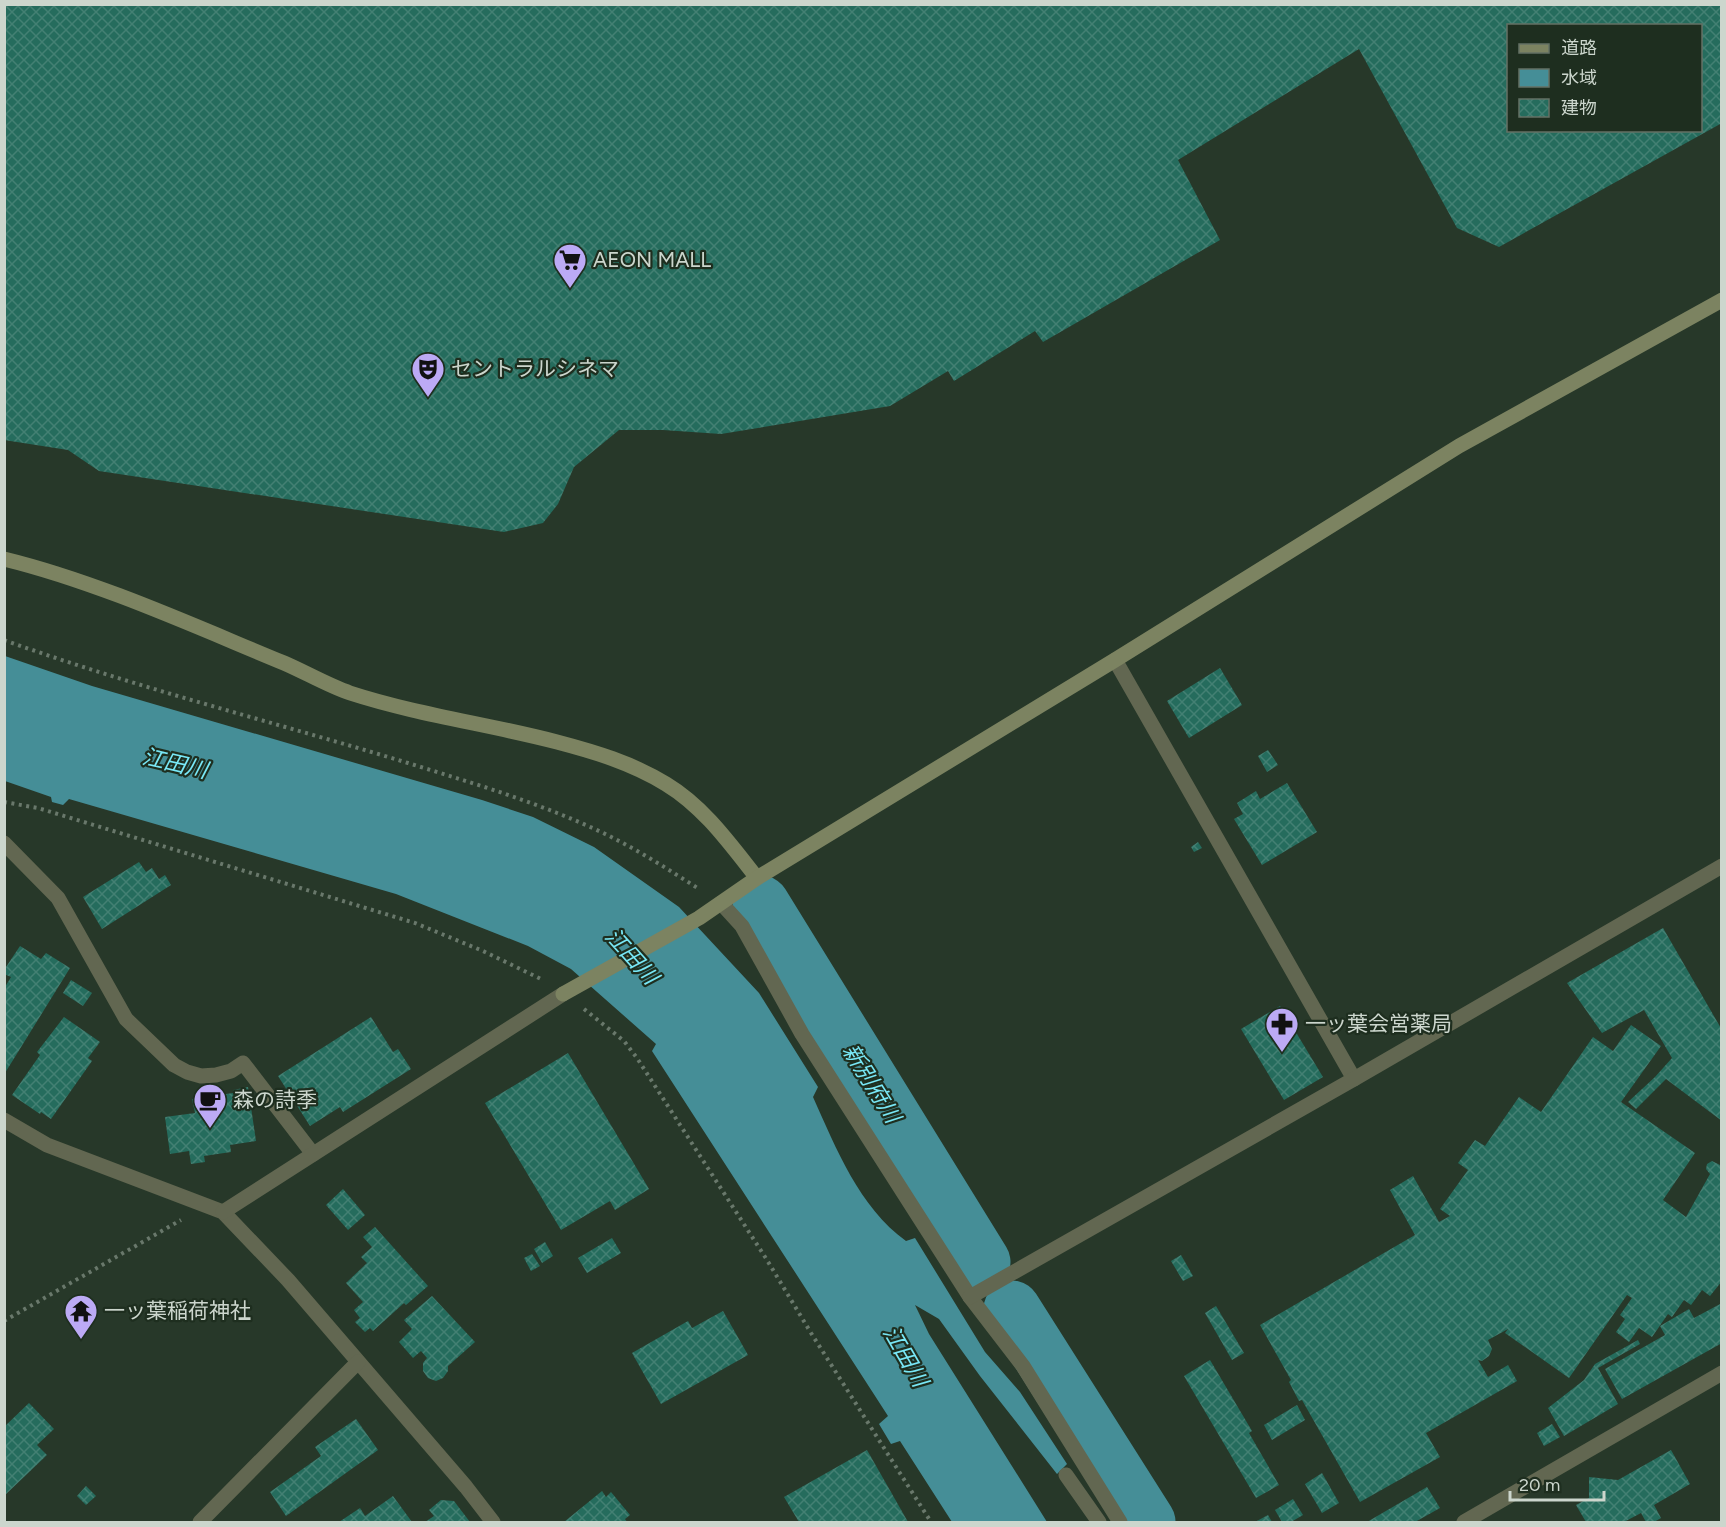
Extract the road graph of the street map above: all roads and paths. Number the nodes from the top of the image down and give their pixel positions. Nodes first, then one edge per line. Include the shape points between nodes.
1 (1722, 300) edge
2 (4, 559) edge
3 (4, 640) edge
4 (1114, 660) junction
5 (4, 802) edge
6 (4, 843) edge
7 (1722, 866) edge
8 (757, 878) junction
9 (721, 903) junction
10 (563, 994) junction
11 (1354, 1079) junction
12 (4, 1120) edge
13 (313, 1154) junction
14 (206, 1206) junction
15 (223, 1212) junction
16 (970, 1297) junction
17 (4, 1321) edge
18 (358, 1362) junction
19 (1722, 1372) edge
20 (1066, 1475) dead end
21 (200, 1522) edge
22 (493, 1522) edge
23 (931, 1522) edge
24 (1099, 1522) edge
25 (1120, 1522) edge
26 (1464, 1522) edge

1 - 4 street via 1459,446
2 - 8 street via 151,609 348,692 588,750 629,764 668,785 712,822
3 - 9 path via 69,664 529,800 661,864
4 - 8 street
4 - 11 street
5 - 10 path via 38,808 415,923 483,951
6 - 13 street via 58,898 126,1019 174,1065 187,1072 216,1075 243,1063
7 - 11 street
8 - 9 street
9 - 10 street
9 - 16 street via 742,926 802,1034
10 - 13 street
10 - 23 path via 624,1041 637,1058
11 - 16 street
12 - 14 street via 47,1145
13 - 15 street
14 - 15 street
14 - 17 path
15 - 18 street
16 - 25 street via 1023,1366
18 - 21 street
18 - 22 street
19 - 26 street
20 - 24 street

